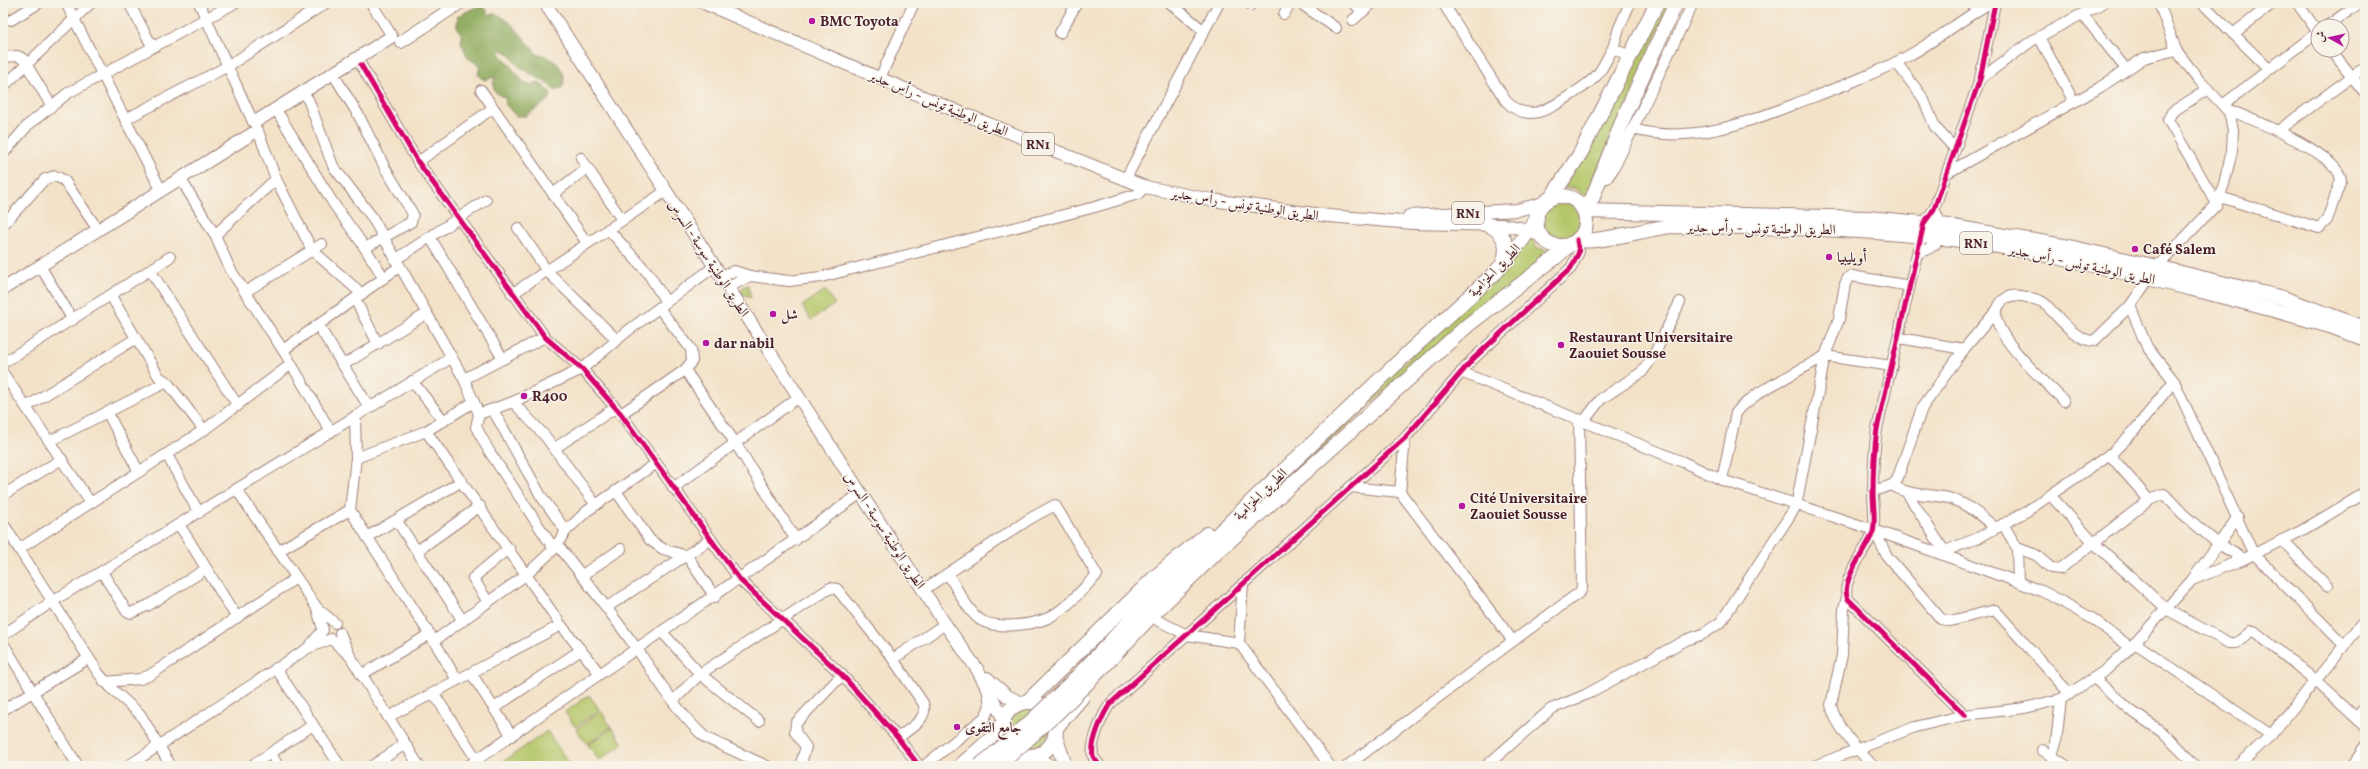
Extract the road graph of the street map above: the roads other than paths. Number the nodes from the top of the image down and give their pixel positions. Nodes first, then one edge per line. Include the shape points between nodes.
1 (39, 3) edge
2 (66, 3) edge
3 (91, 3) edge
4 (129, 3) edge
5 (199, 3) edge
6 (235, 3) edge
7 (326, 3) edge
8 (371, 3) edge
9 (444, 3) edge
10 (460, 3) edge
11 (704, 3) edge
12 (914, 3) edge
13 (1076, 3) edge
14 (1170, 3) edge
15 (1219, 3) edge
16 (1290, 3) edge
17 (1300, 3) edge
18 (1354, 3) edge
19 (1373, 3) edge
20 (1443, 3) edge
21 (1630, 3) edge
22 (1657, 3) edge
23 (1676, 3) edge
24 (1693, 3) edge
25 (1990, 3) edge
26 (1995, 3) edge
27 (2103, 3) edge
28 (2202, 3) edge
29 (2273, 3) edge
30 (2297, 3) edge
31 (2360, 3) edge
32 (545, 4) edge
33 (2160, 4) edge
34 (1362, 12) junction
35 (1284, 14) dead end
36 (2083, 15) junction
37 (207, 18) junction
38 (2338, 18) edge
39 (75, 19) junction
40 (11, 20) dead end
41 (1353, 20) dead end
42 (2310, 21) edge
43 (1336, 28) dead end
44 (1204, 31) junction
45 (1060, 33) dead end
46 (2233, 34) junction
47 (2039, 37) junction
48 (2310, 38) edge
49 (395, 39) junction
50 (152, 46) junction
51 (1614, 48) junction
52 (2176, 50) junction
53 (3, 57) edge
54 (1631, 57) junction
55 (2337, 58) edge
56 (1896, 62) junction
57 (28, 64) junction
58 (362, 65) junction
59 (228, 66) junction
60 (2365, 67) edge
61 (2126, 69) junction
62 (2269, 69) junction
63 (102, 74) junction
64 (880, 78) junction
65 (2351, 78) junction
66 (337, 80) junction
67 (1980, 80) junction
68 (3, 88) edge
69 (2208, 89) junction
70 (481, 90) dead end
71 (2365, 93) edge
72 (308, 99) junction
73 (2074, 102) junction
74 (51, 105) junction
75 (2225, 107) junction
76 (493, 108) junction
77 (280, 116) junction
78 (126, 119) junction
79 (255, 127) junction
80 (1633, 129) junction
81 (2278, 131) junction
82 (1955, 149) junction
83 (3, 154) edge
84 (581, 158) dead end
85 (418, 162) junction
86 (587, 168) junction
87 (1946, 174) junction
88 (180, 178) junction
89 (276, 179) junction
90 (1125, 180) junction
91 (1598, 183) junction
92 (158, 184) junction
93 (1145, 187) junction
94 (666, 191) junction
95 (553, 194) junction
96 (486, 200) dead end
97 (1548, 200) junction
98 (2219, 200) junction
99 (1934, 209) junction
100 (1583, 210) junction
101 (1617, 211) junction
102 (459, 218) junction
103 (1537, 218) junction
104 (622, 220) junction
105 (1390, 220) junction
106 (94, 224) junction
107 (1486, 224) junction
108 (3, 225) edge
109 (518, 228) dead end
110 (608, 229) junction
111 (1923, 229) junction
112 (1528, 230) junction
113 (1941, 232) junction
114 (215, 235) junction
115 (1542, 236) junction
116 (430, 237) junction
117 (383, 238) junction
118 (1574, 242) junction
119 (587, 243) junction
120 (322, 244) dead end
121 (365, 248) junction
122 (312, 250) junction
123 (1918, 253) junction
124 (170, 257) dead end
125 (1504, 263) junction
126 (397, 264) junction
127 (40, 266) junction
128 (150, 270) junction
129 (547, 271) junction
130 (718, 271) junction
131 (2154, 272) junction
132 (750, 276) junction
133 (384, 278) junction
134 (3, 281) edge
135 (1910, 286) junction
136 (729, 287) junction
137 (3, 289) edge
138 (244, 292) junction
139 (512, 294) junction
140 (111, 296) junction
141 (358, 297) junction
142 (1680, 302) dead end
143 (663, 305) junction
144 (2130, 306) junction
145 (1997, 310) junction
146 (426, 314) junction
147 (73, 320) junction
148 (318, 325) junction
149 (545, 337) junction
150 (2364, 337) edge
151 (1899, 338) junction
152 (135, 339) junction
153 (617, 340) junction
154 (378, 344) junction
155 (1964, 349) junction
156 (283, 350) junction
157 (1826, 356) junction
158 (451, 358) junction
159 (503, 359) junction
160 (3, 363) edge
161 (290, 365) junction
162 (343, 365) junction
163 (1892, 366) junction
164 (582, 369) junction
165 (684, 370) junction
166 (1461, 372) junction
167 (3, 373) edge
168 (464, 379) junction
169 (2174, 380) junction
170 (412, 381) junction
171 (167, 382) junction
172 (799, 397) junction
173 (2064, 401) dead end
174 (474, 402) junction
175 (513, 402) junction
176 (238, 406) junction
177 (26, 407) junction
178 (370, 407) junction
179 (493, 410) junction
180 (618, 411) junction
181 (107, 412) junction
182 (479, 414) junction
183 (355, 416) junction
184 (1582, 420) junction
185 (444, 421) junction
186 (204, 430) junction
187 (426, 431) junction
188 (331, 432) junction
189 (1405, 438) junction
190 (50, 441) junction
191 (736, 444) junction
192 (555, 448) junction
193 (2110, 454) junction
194 (167, 455) junction
195 (356, 458) junction
196 (62, 460) junction
197 (656, 464) junction
198 (139, 472) junction
199 (1722, 480) junction
200 (462, 482) junction
201 (1892, 485) junction
202 (1350, 487) junction
203 (673, 488) junction
204 (237, 490) junction
205 (616, 491) junction
206 (1873, 491) junction
207 (1400, 492) junction
208 (861, 493) junction
209 (1907, 493) junction
210 (2365, 493) edge
211 (3, 495) edge
212 (1257, 496) junction
213 (2051, 496) junction
214 (2149, 500) junction
215 (90, 502) junction
216 (596, 505) junction
217 (480, 506) junction
218 (1796, 506) junction
219 (1268, 507) junction
220 (350, 510) junction
221 (199, 514) junction
222 (2238, 517) junction
223 (397, 520) junction
224 (3, 523) edge
225 (180, 526) junction
226 (1999, 526) junction
227 (1874, 530) junction
228 (566, 531) junction
229 (367, 537) junction
230 (711, 539) junction
231 (796, 540) junction
232 (2282, 540) junction
233 (2092, 542) junction
234 (2217, 543) junction
235 (555, 546) junction
236 (509, 548) junction
237 (2017, 548) junction
238 (19, 549) junction
239 (621, 549) dead end
240 (278, 551) junction
241 (417, 551) junction
242 (2253, 553) junction
243 (1947, 554) junction
244 (686, 556) junction
245 (2244, 559) junction
246 (206, 569) junction
247 (102, 572) junction
248 (528, 574) junction
249 (948, 574) junction
250 (582, 575) junction
251 (296, 578) junction
252 (740, 580) junction
253 (2192, 580) junction
254 (2018, 582) junction
255 (1243, 583) junction
256 (2327, 586) dead end
257 (923, 590) junction
258 (715, 597) junction
259 (1847, 597) junction
260 (53, 602) junction
261 (488, 602) junction
262 (607, 607) junction
263 (317, 608) junction
264 (2166, 609) junction
265 (237, 618) junction
266 (463, 620) junction
267 (781, 620) junction
268 (1158, 620) junction
269 (2365, 620) edge
270 (335, 622) junction
271 (945, 624) junction
272 (561, 625) junction
273 (323, 630) junction
274 (662, 632) junction
275 (340, 633) junction
276 (3, 635) edge
277 (1187, 635) junction
278 (432, 637) junction
279 (331, 639) junction
280 (1513, 640) junction
281 (3, 643) edge
282 (1239, 643) junction
283 (2132, 645) junction
284 (2344, 645) junction
285 (308, 648) junction
286 (636, 648) junction
287 (581, 650) junction
288 (350, 656) junction
289 (89, 658) junction
290 (893, 659) junction
291 (1101, 661) junction
292 (276, 668) junction
293 (977, 668) junction
294 (471, 673) junction
295 (362, 674) junction
296 (600, 674) junction
297 (700, 674) junction
298 (842, 675) junction
299 (2094, 678) junction
300 (457, 680) junction
301 (2316, 681) junction
302 (104, 682) junction
303 (988, 687) junction
304 (33, 692) junction
305 (434, 694) junction
306 (2066, 697) junction
307 (673, 701) junction
308 (1025, 703) junction
309 (494, 708) junction
310 (2365, 708) edge
311 (3, 710) edge
312 (1965, 715) junction
313 (388, 716) junction
314 (2356, 717) junction
315 (759, 720) dead end
316 (1003, 721) junction
317 (313, 725) junction
318 (2365, 726) edge
319 (1055, 732) junction
320 (2271, 735) junction
321 (512, 736) junction
322 (898, 738) junction
323 (405, 744) junction
324 (160, 745) junction
325 (2365, 747) edge
326 (1857, 749) junction
327 (2042, 750) dead end
328 (271, 753) junction
329 (1028, 756) junction
330 (2051, 757) junction
331 (477, 760) junction
332 (2242, 765) edge
333 (78, 766) edge
334 (128, 766) edge
335 (171, 766) edge
336 (251, 766) edge
337 (278, 766) edge
338 (340, 766) edge
339 (372, 766) edge
340 (419, 766) edge
341 (468, 766) edge
342 (767, 766) edge
343 (800, 766) edge
344 (918, 766) edge
345 (924, 766) edge
346 (960, 766) edge
347 (979, 766) edge
348 (998, 766) edge
349 (1011, 766) edge
350 (1049, 766) edge
351 (1065, 766) edge
352 (1100, 766) edge
353 (1330, 766) edge
354 (1346, 766) edge
355 (1486, 766) edge
356 (1814, 766) edge
357 (1873, 766) edge
358 (2067, 766) edge
359 (2196, 766) edge
360 (2352, 766) edge

1 - 40 street
2 - 39 street
3 - 39 street
4 - 50 street
5 - 37 street
6 - 37 street
7 - 59 street
8 - 49 street
9 - 49 main road
10 - 49 main road
11 - 64 main road, الطريق الوطنية تونس - رأس جدير / RN1
12 - 64 street
13 - 45 street
14 - 44 street
15 - 44 street
16 - 35 street
17 - 43 street
18 - 34 street
19 - 34 street
20 - 51 street via 1506,102 1514,110 1524,113 1548,109 1589,83 1598,74
21 - 51 street
22 - 54 highway
23 - 91 highway via 1626,112
24 - 80 street
25 - 56 street via 1927,45
26 - 67 street
27 - 36 street
28 - 46 street
29 - 46 street
30 - 42 street
31 - 38 street
32 - 94 main road, الطريق الوطنية سوسة - السرس
33 - 52 street
34 - 41 street
36 - 47 street
36 - 61 street
37 - 50 street
37 - 59 street
39 - 57 street
39 - 63 street
44 - 90 street
46 - 62 street
47 - 67 street
47 - 73 street
48 - 62 street
49 - 58 main road
49 - 79 main road
50 - 63 street
51 - 54 street
52 - 61 street via 2144,58
52 - 69 street
53 - 57 street via 18,56
54 - 97 highway via 1580,154
55 - 65 street
56 - 80 street via 1744,124 1670,135
56 - 82 street via 1923,98 1935,126
57 - 68 street
57 - 74 street
58 - 66 main road
58 - 85 street
59 - 78 street
59 - 79 street
60 - 65 street
61 - 73 street
62 - 75 street
63 - 74 street
63 - 78 street
64 - 90 main road, الطريق الوطنية تونس - رأس جدير / RN1
65 - 71 street
65 - 81 street
66 - 72 main road
66 - 117 street via 413,214 411,222
67 - 82 street
69 - 75 street
69 - 98 street via 2172,112 2168,120
70 - 76 street
72 - 77 main road
72 - 117 street via 333,166 372,217
73 - 87 street
74 - 83 street via 28,125
75 - 81 street
75 - 98 street via 2233,130 2233,141
76 - 85 street
76 - 95 street
77 - 79 main road
77 - 121 street via 333,203
78 - 92 street
79 - 88 main road
79 - 89 street
79 - 92 main road
80 - 91 street via 1611,174
81 - 98 street via 2311,149 2335,167 2340,175 2341,180 2325,225 2314,228
82 - 87 street
84 - 86 street
85 - 102 street
86 - 95 street
86 - 104 street
87 - 99 street
88 - 114 street
88 - 127 main road
89 - 114 street
89 - 122 street
90 - 93 main road, الطريق الوطنية تونس - رأس جدير / RN1
91 - 100 highway via 1592,198
91 - 101 highway via 1603,202
92 - 106 main road
93 - 105 main road, الطريق الوطنية تونس - رأس جدير / RN1 via 1270,209
93 - 132 street via 1138,194 1095,208 821,277 789,281
94 - 104 street
94 - 130 main road, الطريق الوطنية سوسة - السرس
95 - 119 street
96 - 102 street
97 - 100 highway, RN1 via 1566,197 1573,199
97 - 103 highway
97 - 105 main road, الطريق الوطنية تونس - رأس جدير / RN1 via 1517,210 1412,215
98 - 131 street
99 - 111 street
99 - 113 street
100 - 101 highway, الطريق الوطنية تونس - رأس جدير / RN1
100 - 118 highway via 1584,229
101 - 111 highway, الطريق الوطنية تونس - رأس جدير / RN1 via 1868,218
102 - 116 street
102 - 139 street
103 - 112 highway, الطريق الحزامية
103 - 115 highway
104 - 110 street
105 - 107 main road, الطريق الوطنية تونس - رأس جدير / RN1 via 1413,223
106 - 108 street via 64,180 55,176 45,179
106 - 134 main road
107 - 112 main road, الطريق الوطنية تونس - رأس جدير / RN1
107 - 125 highway via 1497,230 1504,239 1507,252
109 - 129 street
110 - 119 street
110 - 143 street via 648,273
111 - 113 highway, الطريق الوطنية تونس - رأس جدير / RN1
111 - 118 highway, الطريق الوطنية تونس - رأس جدير / RN1 via 1673,226 1656,227 1592,242
111 - 123 street
112 - 115 main road, الطريق الوطنية تونس - رأس جدير / RN1
112 - 125 highway, الطريق الحزامية
113 - 123 street via 1937,244
113 - 131 highway, الطريق الوطنية تونس - رأس جدير / RN1 via 2069,247
114 - 138 street via 230,269
115 - 118 highway, RN1 via 1555,245
116 - 126 street
116 - 159 street
117 - 121 street
117 - 126 street
118 - 166 street via 1567,272
118 - 219 highway, الطريق الحزامية via 1468,325
119 - 129 street
120 - 122 street
121 - 133 street
122 - 138 street
122 - 141 street
123 - 135 street
124 - 128 street
125 - 212 highway, الطريق الحزامية
126 - 133 street
126 - 146 street
127 - 137 main road
127 - 147 street
128 - 140 street
128 - 176 street
129 - 139 street
129 - 153 street
130 - 132 street via 734,271
130 - 136 main road, الطريق الوطنية سوسة - السرس
130 - 143 street
131 - 144 street
131 - 150 highway, الطريق الوطنية تونس - رأس جدير / RN1 via 2283,298
132 - 136 street
133 - 141 street
135 - 151 street
135 - 157 street via 1850,276 1845,284 1839,319
136 - 172 main road, الطريق الوطنية سوسة - السرس
138 - 156 street
139 - 149 street
140 - 147 street
140 - 152 street
141 - 148 street
141 - 154 street
142 - 184 street via 1653,357 1642,372 1601,399
143 - 153 street
143 - 165 street via 691,349 692,361
144 - 145 street via 2097,339 2091,341 2064,324 2040,300 2013,294 2006,298
144 - 169 street via 2147,347
145 - 155 street
145 - 173 street via 2000,329 2006,340
146 - 154 street
146 - 158 street
147 - 160 street
148 - 156 street
148 - 162 street
149 - 159 street
149 - 164 street
151 - 155 street
151 - 163 street
152 - 171 street via 159,377
152 - 177 street
153 - 164 street
154 - 162 street
155 - 201 street via 1922,408 1902,470 1898,480
156 - 161 street
157 - 163 street
157 - 199 street via 1760,392 1736,413
157 - 218 street
158 - 168 street
158 - 170 street
159 - 168 street
161 - 176 street
161 - 188 street
162 - 178 street
163 - 206 street via 1877,429
164 - 175 street
164 - 180 street
165 - 180 street
165 - 191 street
166 - 184 street
166 - 189 street
167 - 177 street
168 - 174 street
169 - 193 street via 2134,431
169 - 222 street
170 - 178 street
170 - 185 street
171 - 181 street
171 - 186 street
172 - 191 street
172 - 208 main road, الطريق الوطنية سوسة - السرس
174 - 182 street
174 - 185 street
175 - 179 street
175 - 192 street
176 - 186 street
177 - 190 street
178 - 183 street
179 - 182 street
179 - 228 street via 541,496
180 - 192 street
180 - 197 street
181 - 190 street
181 - 198 street
182 - 235 street via 476,428 489,451
183 - 188 street
183 - 195 street
184 - 199 street
184 - 280 street via 1582,588
185 - 187 street
186 - 194 street
187 - 195 street
187 - 200 street
188 - 204 street
189 - 202 street
189 - 207 street
190 - 196 street
191 - 203 street
191 - 231 street
192 - 216 street
193 - 213 street
193 - 214 street
194 - 198 street
194 - 221 street
195 - 220 street
196 - 211 street
196 - 215 street
197 - 203 street
197 - 205 street
198 - 215 street
199 - 218 street
200 - 217 street
200 - 223 street
201 - 206 street
201 - 209 street
202 - 207 street
202 - 255 street
203 - 230 street
204 - 221 street
204 - 240 street
205 - 216 street
205 - 244 street via 653,544
206 - 227 street
207 - 280 street
208 - 231 street
208 - 257 main road, الطريق الوطنية سوسة - السرس
209 - 226 street via 1950,499 1966,505
209 - 243 street
210 - 232 street
212 - 291 highway, الطريق الحزامية via 1142,608
212 - 308 highway via 1171,563
213 - 226 street
213 - 233 street
214 - 233 street
214 - 234 street via 2161,494 2166,495 2182,514
215 - 238 street
216 - 228 street
217 - 236 street
217 - 241 street
218 - 227 street
218 - 355 street via 1721,622 1714,628 1686,640 1585,695 1551,708
219 - 268 highway via 1214,567
219 - 291 highway, الطريق الحزامية
220 - 229 street
220 - 240 street
221 - 225 street
222 - 234 street
222 - 242 street
223 - 229 street
223 - 241 street
224 - 238 street
225 - 246 street
225 - 247 street
226 - 237 street
226 - 243 street
227 - 243 street
227 - 259 street via 1868,546 1852,570
227 - 306 street via 1887,556 1941,619 1950,621 1995,610
228 - 235 street
229 - 278 street
230 - 244 street
230 - 252 street
231 - 252 street
232 - 242 street
232 - 256 street
233 - 237 street via 2060,569 2051,568 2032,553
233 - 264 street
234 - 245 street
234 - 253 street
235 - 248 street
235 - 250 street
236 - 248 street
236 - 261 street via 473,578
237 - 254 street
238 - 260 street
239 - 250 street
240 - 251 street
241 - 266 street
242 - 245 street
242 - 284 street
243 - 254 street
244 - 258 street
244 - 262 street
245 - 253 street
246 - 247 street via 143,609 132,613 127,612
246 - 265 street
247 - 260 street
248 - 261 street
248 - 272 street
249 - 249 street via 1031,518 1055,505 1097,575 1048,618 1007,626 994,625 974,615
249 - 257 street
250 - 262 street
251 - 263 street
251 - 265 street
252 - 258 street
252 - 267 street
253 - 264 street
254 - 283 street via 2086,615
255 - 277 street
255 - 282 street
257 - 271 main road, الطريق الوطنية سوسة - السرس
258 - 274 street
259 - 312 street
259 - 326 street via 1842,654 1831,705 1833,713
260 - 276 street
260 - 289 street
261 - 266 street
262 - 286 street
263 - 270 street
263 - 273 street
264 - 283 street
264 - 301 street via 2229,643 2237,643 2254,631
265 - 302 street via 150,675 140,679
266 - 278 street
267 - 290 street via 833,588
267 - 297 street
267 - 298 street
268 - 277 street
268 - 319 highway via 1073,706
269 - 284 street
270 - 273 street via 326,624
270 - 275 street via 340,627
271 - 290 street
271 - 293 main road, الطريق الوطنية سوسة - السرس
272 - 287 street
272 - 294 street
273 - 279 street via 325,636
273 - 285 street
274 - 286 street
274 - 297 street
275 - 279 street via 337,638
275 - 288 street
277 - 282 street
277 - 352 street via 1107,708 1093,751
278 - 295 street
278 - 300 street
279 - 285 street
279 - 288 street
280 - 354 street
281 - 304 street
282 - 353 street
283 - 299 street
283 - 320 street
284 - 301 street
285 - 292 street
286 - 296 street
286 - 307 street
287 - 296 street
287 - 309 street
288 - 295 street
289 - 302 street
289 - 304 street
290 - 322 street via 923,703 925,710 923,717
291 - 347 highway, الطريق الحزامية, bridge
291 - 348 highway, الطريق الحزامية, bridge via 1057,713
292 - 317 street
292 - 324 street
293 - 303 main road, الطريق الوطنية سوسة - السرس
293 - 308 main road, الطريق الوطنية سوسة - السرس via 1007,696
294 - 300 street
294 - 309 street
295 - 313 street
296 - 321 street
297 - 307 street
297 - 315 street
298 - 322 street
298 - 343 street via 796,723 795,732 806,747
299 - 306 street
299 - 359 street via 2130,710 2162,732
300 - 305 street
301 - 314 street
301 - 320 street
302 - 324 street via 140,714
303 - 316 main road, الطريق الوطنية سوسة - السرس
303 - 345 street via 990,706 985,717
304 - 311 street
304 - 333 street
305 - 313 street
305 - 331 street
306 - 312 street via 2025,708
306 - 330 street
307 - 342 street via 706,738
308 - 316 highway via 1011,709
308 - 319 highway via 1043,707 1050,713
309 - 321 street
310 - 314 street
312 - 326 street via 1914,728
313 - 323 street
314 - 318 street
316 - 329 highway via 1005,741 1017,754
316 - 346 highway via 992,738
317 - 328 street
317 - 338 street
319 - 329 highway via 1046,750
319 - 351 highway
320 - 332 street
321 - 331 street
322 - 344 street
323 - 339 street
323 - 340 street
324 - 334 street
324 - 335 street
325 - 360 street
326 - 356 street
326 - 357 street
327 - 330 street
328 - 336 street
328 - 337 street
329 - 349 highway
329 - 350 highway
330 - 358 street
331 - 341 street

